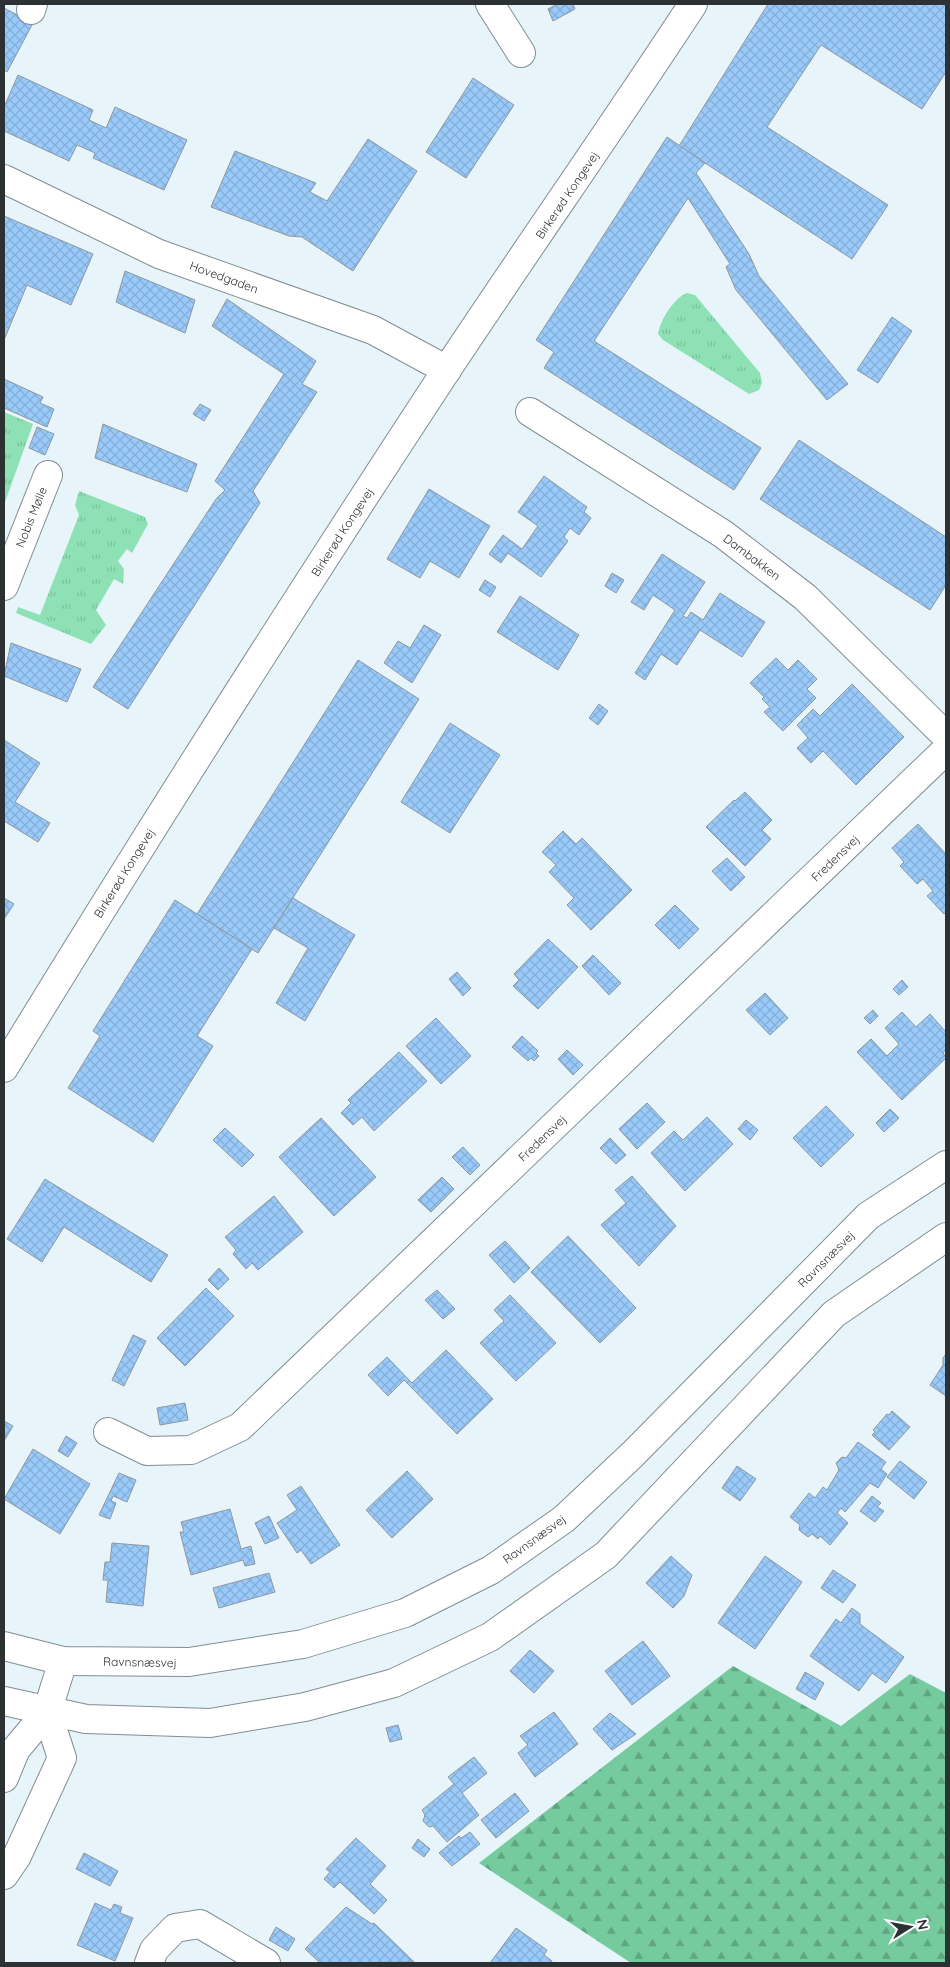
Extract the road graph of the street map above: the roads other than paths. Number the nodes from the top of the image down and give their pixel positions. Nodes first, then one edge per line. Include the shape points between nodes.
1 (490, 4) edge
2 (693, 4) edge
3 (521, 53) dead end
4 (4, 179) edge
5 (447, 370) junction
6 (530, 412) dead end
7 (48, 476) dead end
8 (4, 586) edge
9 (946, 736) edge
10 (946, 750) edge
11 (4, 1068) edge
12 (946, 1165) edge
13 (946, 1237) edge
14 (108, 1432) dead end
15 (4, 1646) edge
16 (63, 1661) junction
17 (4, 1701) edge
18 (47, 1712) junction
19 (4, 1778) edge
20 (4, 1875) edge
21 (149, 1963) edge
22 (266, 1963) edge

1 - 3 main road
2 - 5 main road, Birkerød Kongevej via 602,144
4 - 5 main road, Hovedgaden via 159,254 373,330
5 - 11 main road, Birkerød Kongevej via 166,804
6 - 9 main road, Dambakken via 723,534 805,597
7 - 8 main road, Nobis Mølle
10 - 14 main road, Fredensvej via 240,1427 191,1450 147,1450
12 - 16 main road, Ravnsnæsvej via 868,1216 633,1454 564,1518 491,1570 405,1613 303,1644 189,1662
13 - 18 main road via 834,1314 606,1555 490,1637 394,1683 286,1710 210,1723 86,1720
15 - 16 main road, Ravnsnæsvej
16 - 18 main road
17 - 18 main road
18 - 19 main road via 16,1749
18 - 20 main road via 62,1758 17,1856
21 - 22 main road via 154,1950 175,1928 200,1924

